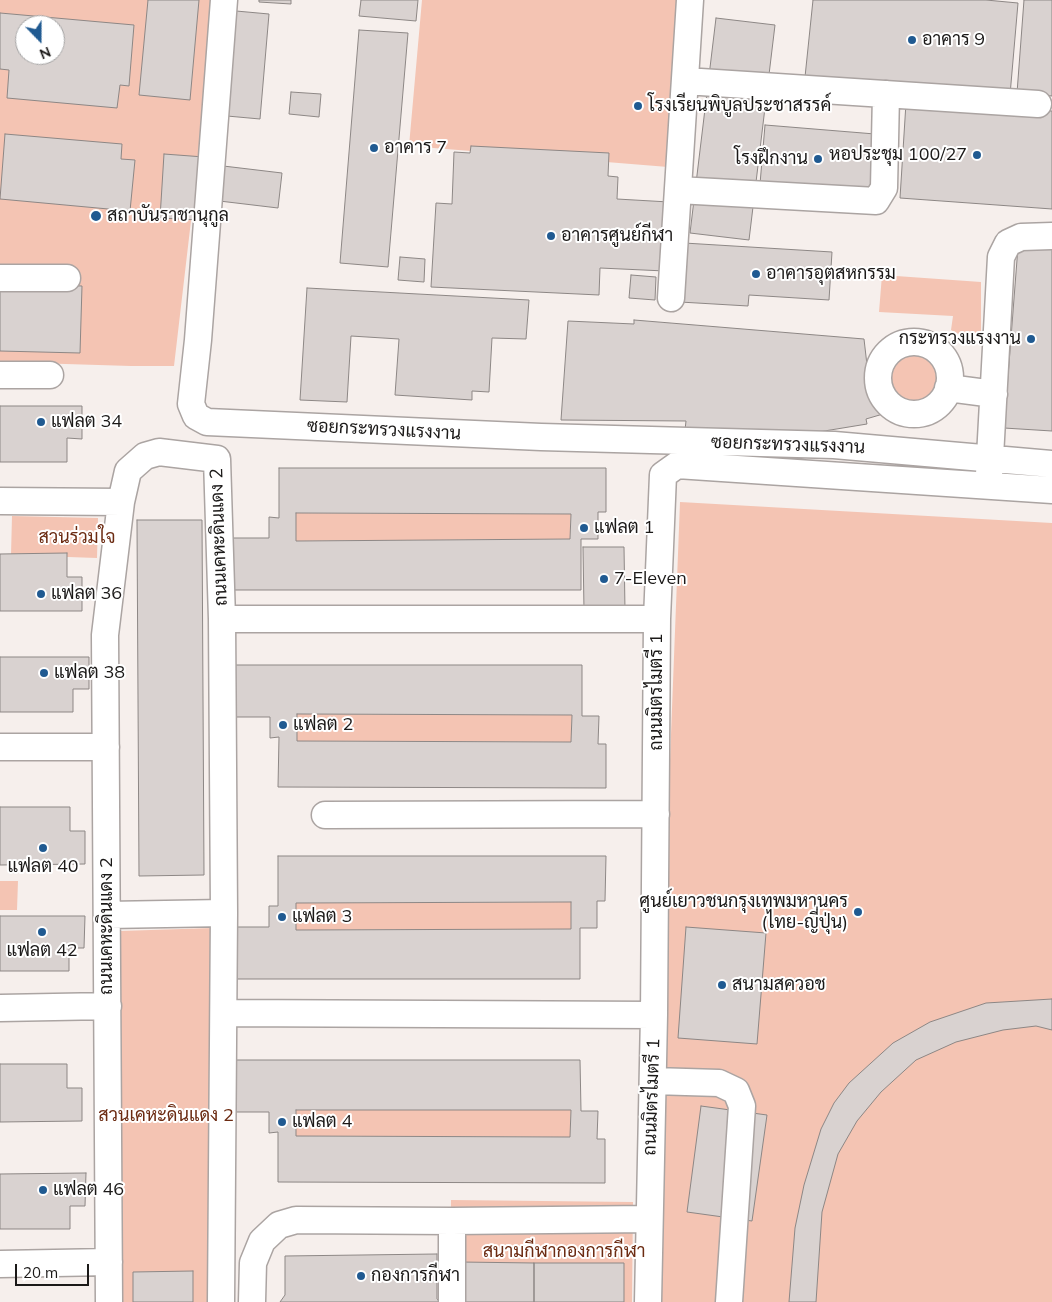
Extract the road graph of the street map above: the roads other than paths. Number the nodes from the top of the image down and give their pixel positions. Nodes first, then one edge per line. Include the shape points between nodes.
1 (224, 0) edge
2 (690, 0) edge
3 (685, 81) junction
4 (886, 94) junction
5 (1038, 104) dead end
6 (678, 190) junction
7 (1052, 236) edge
8 (0, 278) edge
9 (67, 278) dead end
10 (671, 298) dead end
11 (0, 375) edge
12 (50, 375) dead end
13 (948, 388) junction
14 (994, 394) junction
15 (904, 412) junction
16 (902, 451) junction
17 (990, 459) junction
18 (1052, 464) edge
19 (989, 486) junction
20 (1052, 490) edge
21 (0, 501) edge
22 (121, 502) junction
23 (222, 619) junction
24 (657, 619) junction
25 (106, 747) junction
26 (0, 748) edge
27 (656, 814) junction
28 (325, 816) dead end
29 (224, 913) junction
30 (107, 915) junction
31 (108, 1006) junction
32 (0, 1008) edge
33 (224, 1013) junction
34 (654, 1015) junction
35 (653, 1081) junction
36 (649, 1219) junction
37 (452, 1221) junction
38 (109, 1262) junction
39 (0, 1264) edge
40 (109, 1302) edge
41 (221, 1302) edge
42 (252, 1302) edge
43 (452, 1302) edge
44 (648, 1302) edge
45 (729, 1302) edge

1 - 16 street, ซอยกระทรวงแรงงาน via 191,404 196,416 207,422
2 - 3 street
3 - 4 street
3 - 6 street
4 - 5 street
4 - 6 street via 884,188 876,201
6 - 10 street
7 - 14 street via 1021,237 1008,243 1001,257
8 - 9 street
11 - 12 street
13 - 14 street
13 - 15 street via 938,404 928,411
13 - 15 street via 949,372 938,351 917,342 894,347 880,365 878,377 885,399
14 - 17 street
15 - 16 street
16 - 17 street, ซอยกระทรวงแรงงาน
17 - 18 street, ซอยกระทรวงแรงงาน
17 - 19 street
19 - 20 street, ถนนมิตรไมตรี 1
19 - 24 street, ถนนมิตรไมตรี 1 via 677,465 663,475
21 - 22 street
22 - 23 street, ถนนเคหะดินแดง 2 via 128,471 145,456 159,452 217,459
22 - 25 street, ถนนเคหะดินแดง 2 via 105,636
23 - 24 street
23 - 29 street, ถนนเคหะดินแดง 2
24 - 27 street, ถนนมิตรไมตรี 1
25 - 26 street
25 - 30 street, ถนนเคหะดินแดง 2
27 - 28 street
27 - 34 street, ถนนมิตรไมตรี 1
29 - 30 street
29 - 33 street, ถนนเคหะดินแดง 2
30 - 31 street, ถนนเคหะดินแดง 2
31 - 32 street
31 - 38 street, ถนนเคหะดินแดง 2
33 - 34 street
33 - 41 street, ถนนเคหะดินแดง 2
34 - 35 street, ถนนมิตรไมตรี 1
35 - 36 street, ถนนมิตรไมตรี 1
35 - 45 street via 719,1083 736,1091 742,1106
36 - 37 street
36 - 44 street, ถนนมิตรไมตรี 1
37 - 42 street via 296,1220 279,1225 262,1241 253,1263
37 - 43 street
38 - 39 street
38 - 40 street, ถนนเคหะดินแดง 2

